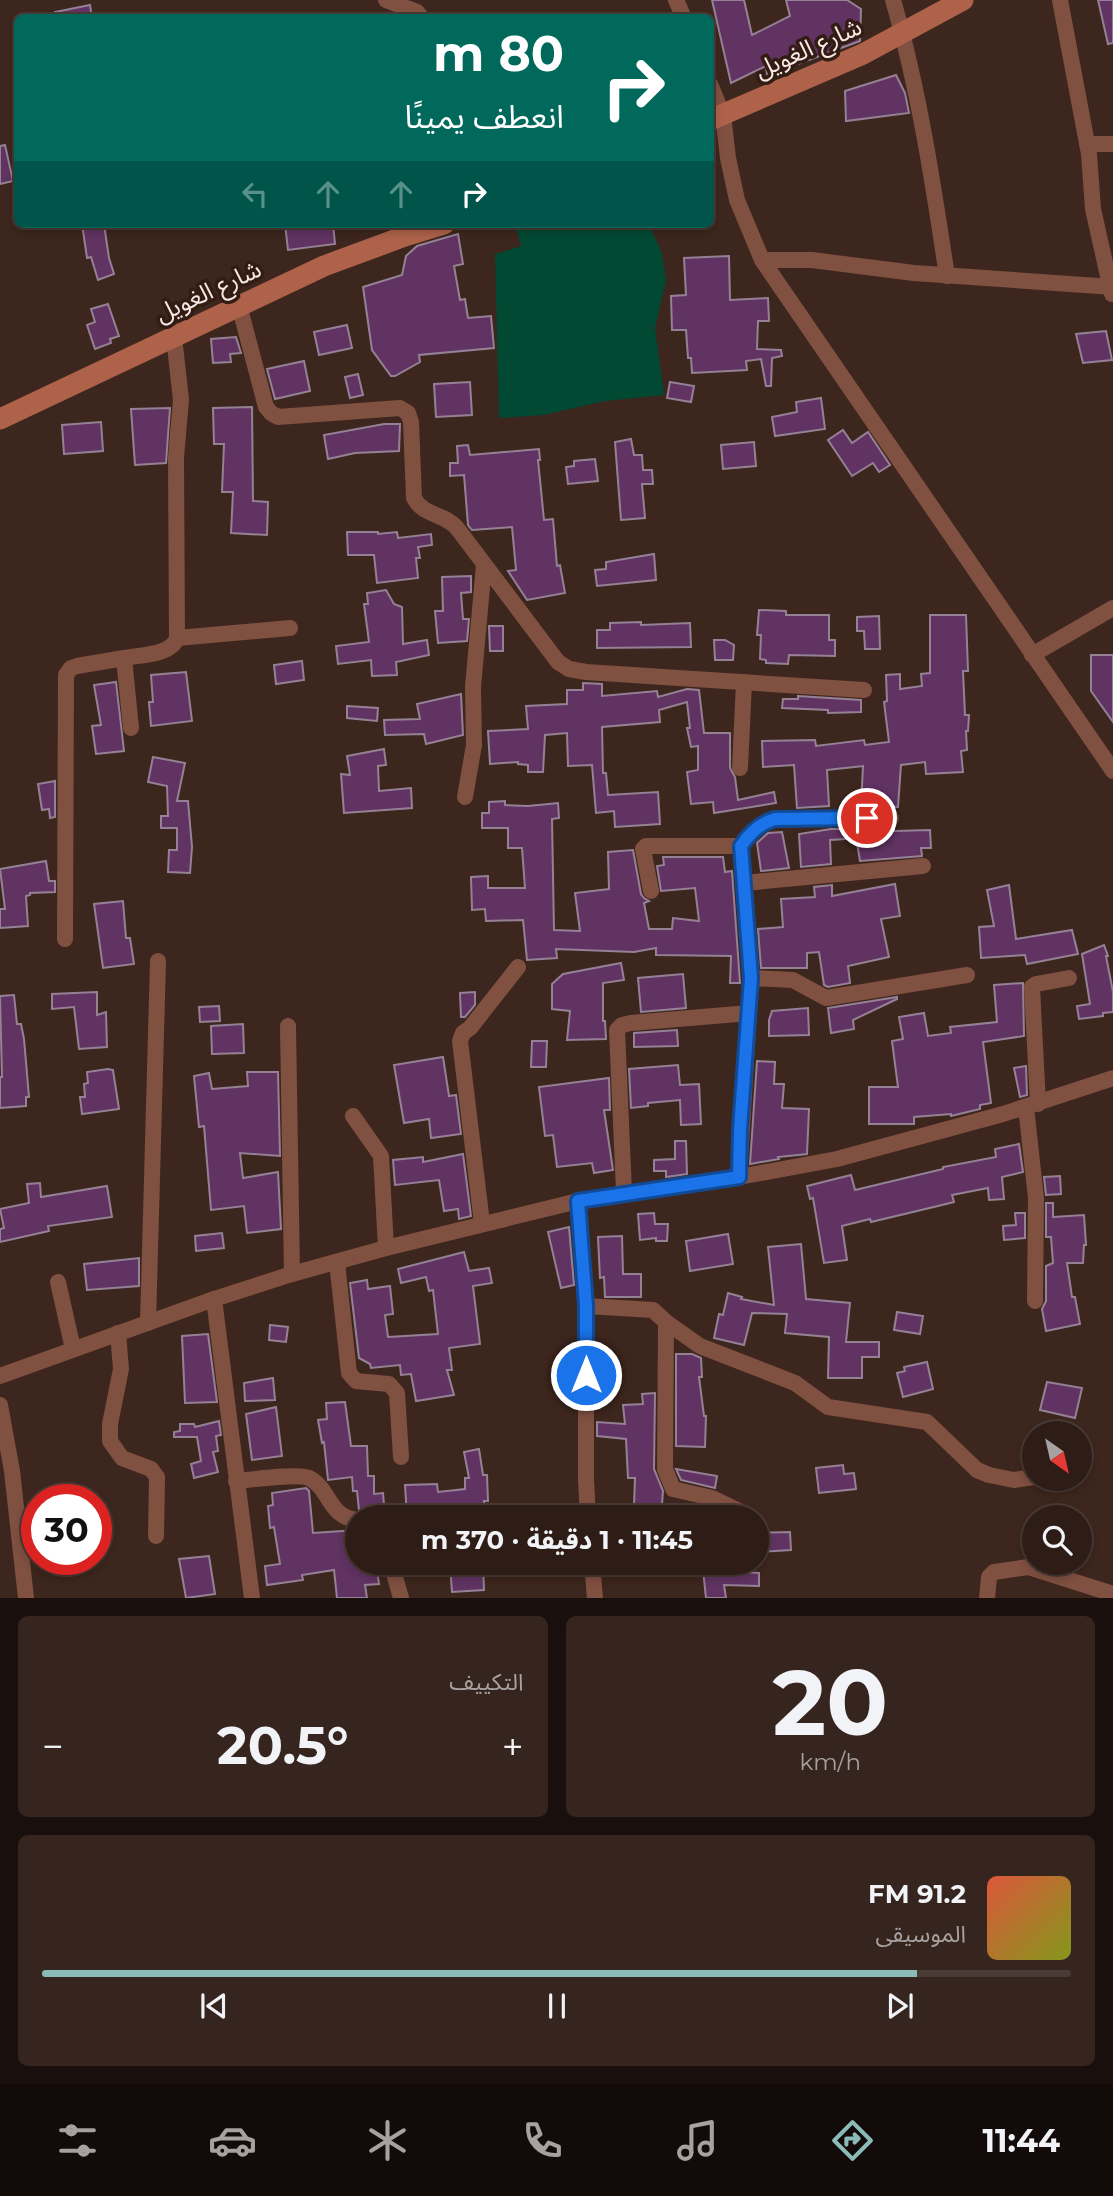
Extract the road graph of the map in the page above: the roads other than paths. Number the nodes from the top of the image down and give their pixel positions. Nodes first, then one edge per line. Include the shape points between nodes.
1 (386, 0) edge
2 (893, 0) edge
3 (963, 0) edge
4 (1060, 0) edge
5 (419, 14) edge
6 (903, 32) junction
7 (717, 118) edge
8 (1087, 144) junction
9 (1113, 144) edge
10 (431, 228) edge
11 (762, 260) junction
12 (947, 276) junction
13 (1112, 290) edge
14 (239, 305) junction
15 (174, 337) junction
16 (0, 419) edge
17 (484, 565) junction
18 (1113, 608) edge
19 (290, 628) dead end
20 (177, 638) junction
21 (1032, 655) junction
22 (124, 658) junction
23 (744, 682) junction
24 (864, 690) dead end
25 (131, 729) dead end
26 (740, 768) dead end
27 (1113, 771) edge
28 (465, 797) dead end
29 (891, 818) dead end
30 (741, 846) junction
31 (923, 866) dead end
32 (744, 883) junction
33 (651, 891) dead end
34 (65, 939) dead end
35 (158, 961) dead end
36 (518, 967) dead end
37 (967, 975) dead end
38 (751, 978) junction
39 (1069, 978) dead end
40 (749, 1013) junction
41 (288, 1026) dead end
42 (1113, 1078) edge
43 (1032, 1105) junction
44 (354, 1116) dead end
45 (739, 1177) junction
46 (624, 1192) junction
47 (578, 1201) junction
48 (482, 1223) junction
49 (386, 1248) junction
50 (337, 1262) junction
51 (292, 1274) junction
52 (58, 1282) dead end
53 (214, 1299) junction
54 (1035, 1301) dead end
55 (586, 1306) junction
56 (666, 1322) junction
57 (148, 1323) junction
58 (118, 1333) junction
59 (72, 1349) junction
60 (0, 1376) edge
61 (0, 1405) edge
62 (401, 1457) dead end
63 (1022, 1479) edge
64 (236, 1481) junction
65 (587, 1505) edge
66 (727, 1505) edge
67 (345, 1519) edge
68 (156, 1536) dead end
69 (394, 1575) edge
70 (593, 1575) edge
71 (1113, 1594) edge
72 (26, 1598) edge
73 (251, 1598) edge
74 (401, 1598) edge
75 (595, 1598) edge
76 (987, 1598) edge

1 - 5 street
2 - 6 street
3 - 6 street, شارع الغويل
4 - 8 street
6 - 7 street, شارع الغويل
6 - 12 street
7 - 11 street via 737,200
8 - 9 street
8 - 13 street via 1093,209
10 - 14 street, شارع الغويل via 324,266
11 - 12 street via 812,260
11 - 21 street
12 - 13 street
14 - 15 street, شارع الغويل
14 - 17 street via 271,413 278,417 400,408 408,413 418,507 450,521
15 - 16 street, شارع الغويل
15 - 20 street via 181,400 176,457
17 - 23 street via 558,662 569,669
17 - 28 street via 473,687 474,745
18 - 21 street
19 - 20 street
20 - 22 street via 168,649
21 - 27 street
22 - 25 street
22 - 34 street via 77,666 66,675
23 - 24 street
23 - 26 street
29 - 30 street via 775,819 752,832
30 - 32 street
30 - 33 street via 646,846
31 - 32 street
32 - 38 street
35 - 57 street
36 - 48 street via 460,1041
37 - 38 street via 826,998 793,980
38 - 40 street
39 - 43 street via 1032,987
40 - 45 street
40 - 46 street via 631,1023 617,1030
41 - 51 street
42 - 43 street
43 - 45 street via 837,1160
43 - 54 street
44 - 49 street via 381,1156
45 - 46 street
46 - 47 street
47 - 48 street
47 - 55 street
48 - 49 street
49 - 50 street
50 - 51 street
50 - 62 street via 348,1373 356,1381 389,1384 397,1393
51 - 53 street
52 - 59 street
53 - 57 street
53 - 64 street
55 - 56 street via 653,1310
55 - 65 street
56 - 63 street via 707,1350 795,1383 828,1407 929,1423 977,1470
56 - 66 street via 665,1469 669,1483 673,1489
57 - 58 street
58 - 59 street
58 - 68 street via 121,1369 110,1441 122,1458 150,1469 157,1477
59 - 60 street
61 - 72 street
64 - 67 street via 303,1476 316,1483
64 - 73 street
69 - 74 street
70 - 75 street
71 - 76 street via 1028,1567 994,1572 989,1577

